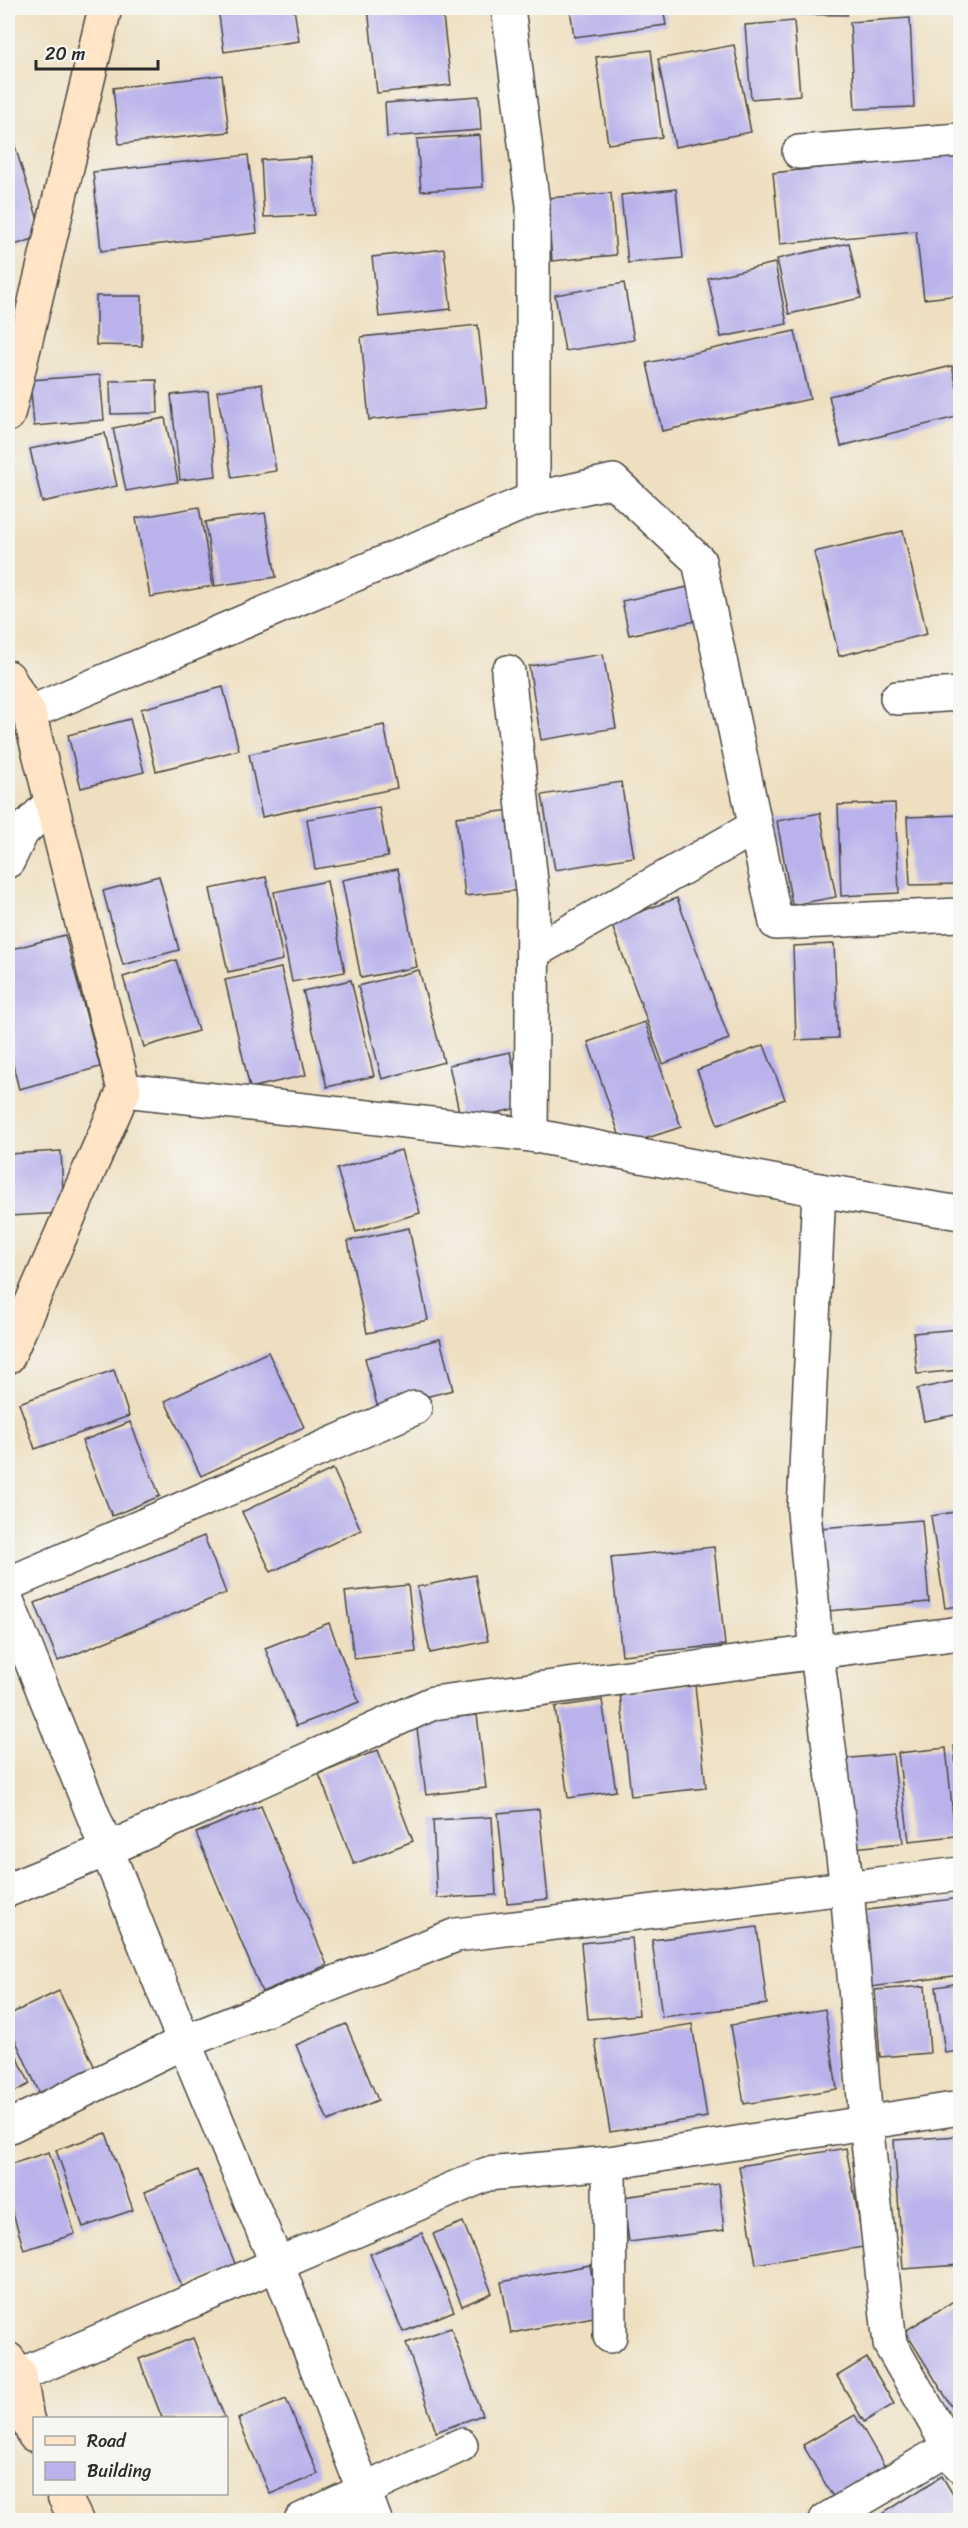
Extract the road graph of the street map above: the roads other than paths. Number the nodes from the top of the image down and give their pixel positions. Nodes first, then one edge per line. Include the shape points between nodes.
1 (105, 8) edge
2 (508, 8) edge
3 (960, 140) edge
4 (799, 152) dead end
5 (8, 416) edge
6 (533, 499) junction
7 (508, 672) dead end
8 (8, 677) edge
9 (960, 694) edge
10 (897, 698) dead end
11 (29, 713) junction
12 (51, 803) junction
13 (755, 827) junction
14 (8, 861) edge
15 (960, 915) edge
16 (532, 952) junction
17 (124, 1090) junction
18 (531, 1135) junction
19 (819, 1190) junction
20 (960, 1213) edge
21 (8, 1357) edge
22 (415, 1408) dead end
23 (8, 1584) edge
24 (8, 1603) edge
25 (960, 1633) edge
26 (817, 1654) junction
27 (106, 1850) junction
28 (960, 1874) edge
29 (848, 1888) junction
30 (8, 1890) edge
31 (183, 2042) junction
32 (960, 2108) edge
33 (866, 2123) junction
34 (8, 2127) edge
35 (609, 2163) junction
36 (277, 2264) junction
37 (610, 2336) dead end
38 (14, 2367) edge
39 (23, 2424) edge
40 (461, 2445) dead end
41 (956, 2452) edge
42 (64, 2495) edge
43 (370, 2506) edge
44 (76, 2520) edge
45 (301, 2520) edge
46 (826, 2520) edge

1 - 5 street
2 - 6 street via 533,206
3 - 4 street
6 - 11 street
6 - 13 street via 614,481 699,561
7 - 16 street via 533,899
8 - 11 street
9 - 10 street
11 - 12 street
12 - 14 street via 22,832
12 - 17 street
13 - 15 street via 776,923
13 - 16 street
16 - 18 street
17 - 18 street
17 - 21 street
18 - 19 street
19 - 20 street
19 - 26 street via 804,1512
22 - 23 street
24 - 27 street
25 - 26 street
26 - 27 street via 433,1703
26 - 29 street
27 - 30 street
27 - 31 street
28 - 29 street
29 - 31 street via 456,1935
29 - 33 street
31 - 34 street
31 - 36 street
32 - 33 street
33 - 35 street
33 - 41 street via 890,2344
35 - 36 street via 487,2174
35 - 37 street
36 - 38 street
36 - 43 street
38 - 39 street
40 - 43 street
41 - 46 street
42 - 44 street
43 - 45 street

